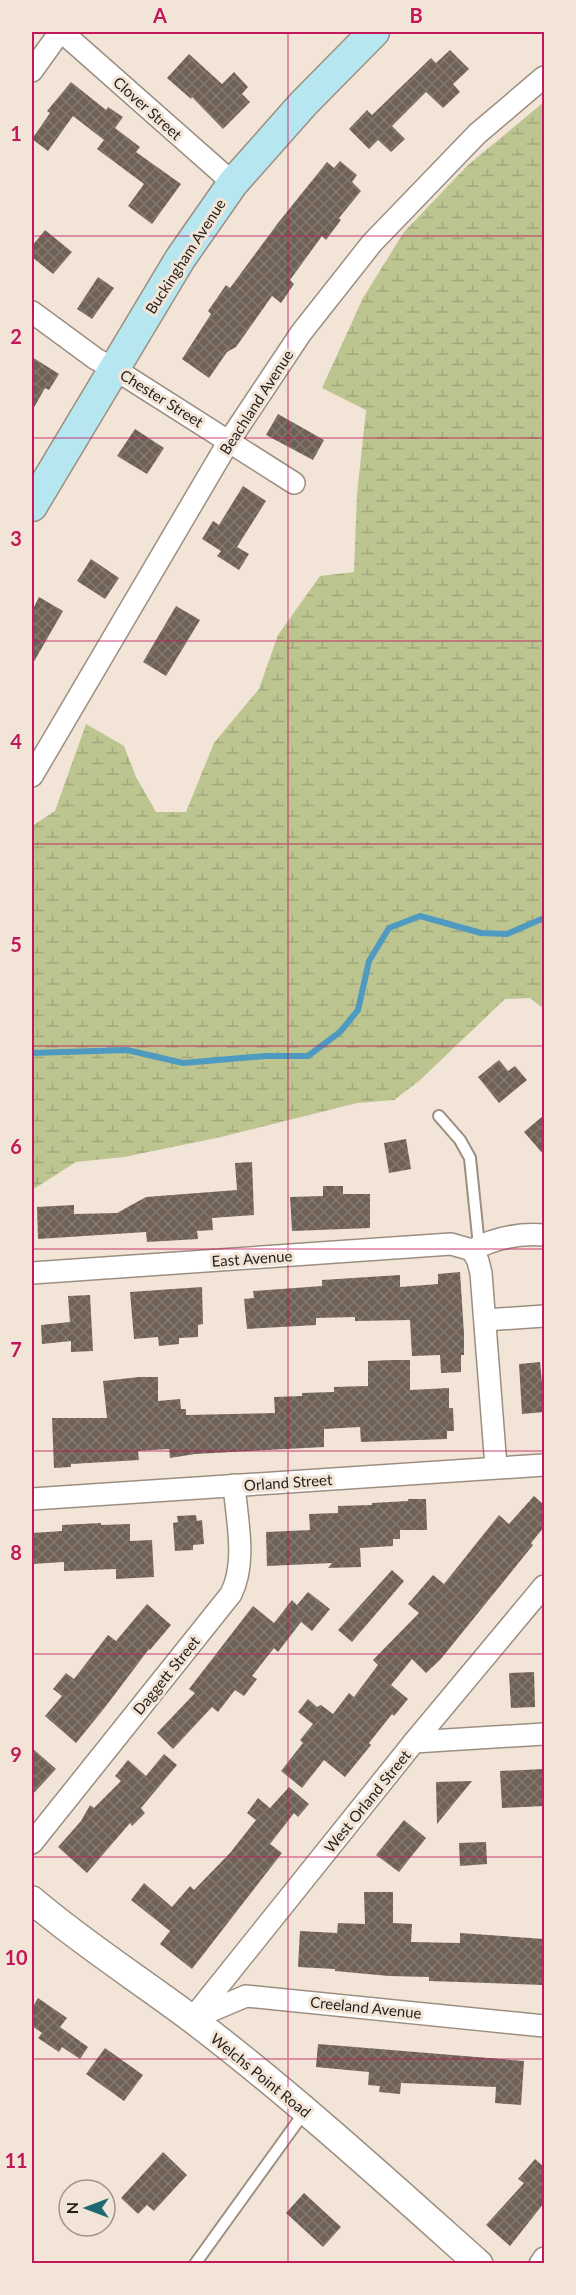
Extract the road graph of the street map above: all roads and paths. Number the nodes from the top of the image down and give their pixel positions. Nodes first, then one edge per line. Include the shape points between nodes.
1 (61, 32) edge
2 (374, 32) edge
3 (32, 70) edge
4 (544, 77) edge
5 (233, 183) junction
6 (32, 312) edge
7 (113, 368) junction
8 (229, 441) junction
9 (294, 483) dead end
10 (32, 506) edge
11 (32, 776) edge
12 (439, 1116) dead end
13 (544, 1235) edge
14 (476, 1248) junction
15 (32, 1273) edge
16 (544, 1316) edge
17 (485, 1320) junction
18 (544, 1465) edge
19 (496, 1467) junction
20 (234, 1485) junction
21 (32, 1499) edge
22 (544, 1586) edge
23 (544, 1734) edge
24 (414, 1742) junction
25 (32, 1843) edge
26 (32, 1900) edge
27 (192, 2019) junction
28 (544, 2026) edge
29 (306, 2110) junction
30 (544, 2258) edge
31 (195, 2264) edge
32 (479, 2264) edge
33 (540, 2264) edge

1 - 3 street
1 - 5 street, Clover Street
2 - 5 main road, Buckingham Avenue
4 - 8 street, Beachland Avenue via 477,134 372,243 301,333
5 - 7 main road, Buckingham Avenue via 180,259
6 - 7 street, Chester Street
7 - 8 street, Chester Street
7 - 10 main road, Buckingham Avenue
8 - 9 street, Chester Street
8 - 11 street, Beachland Avenue
12 - 14 lane via 470,1158
13 - 14 street via 506,1237
14 - 15 street, East Avenue via 451,1244
14 - 17 street
16 - 17 street
17 - 19 street
18 - 19 street, Orland Street
19 - 20 street, Orland Street
20 - 21 street, Orland Street
20 - 25 street, Daggett Street via 240,1566 231,1594
22 - 24 street, West Orland Street
23 - 24 street
24 - 27 street, West Orland Street
26 - 27 street, Welchs Point Road
27 - 28 street, Creeland Avenue via 246,1996
27 - 29 street, Welchs Point Road
29 - 31 lane
29 - 32 street, Welchs Point Road
30 - 33 street

